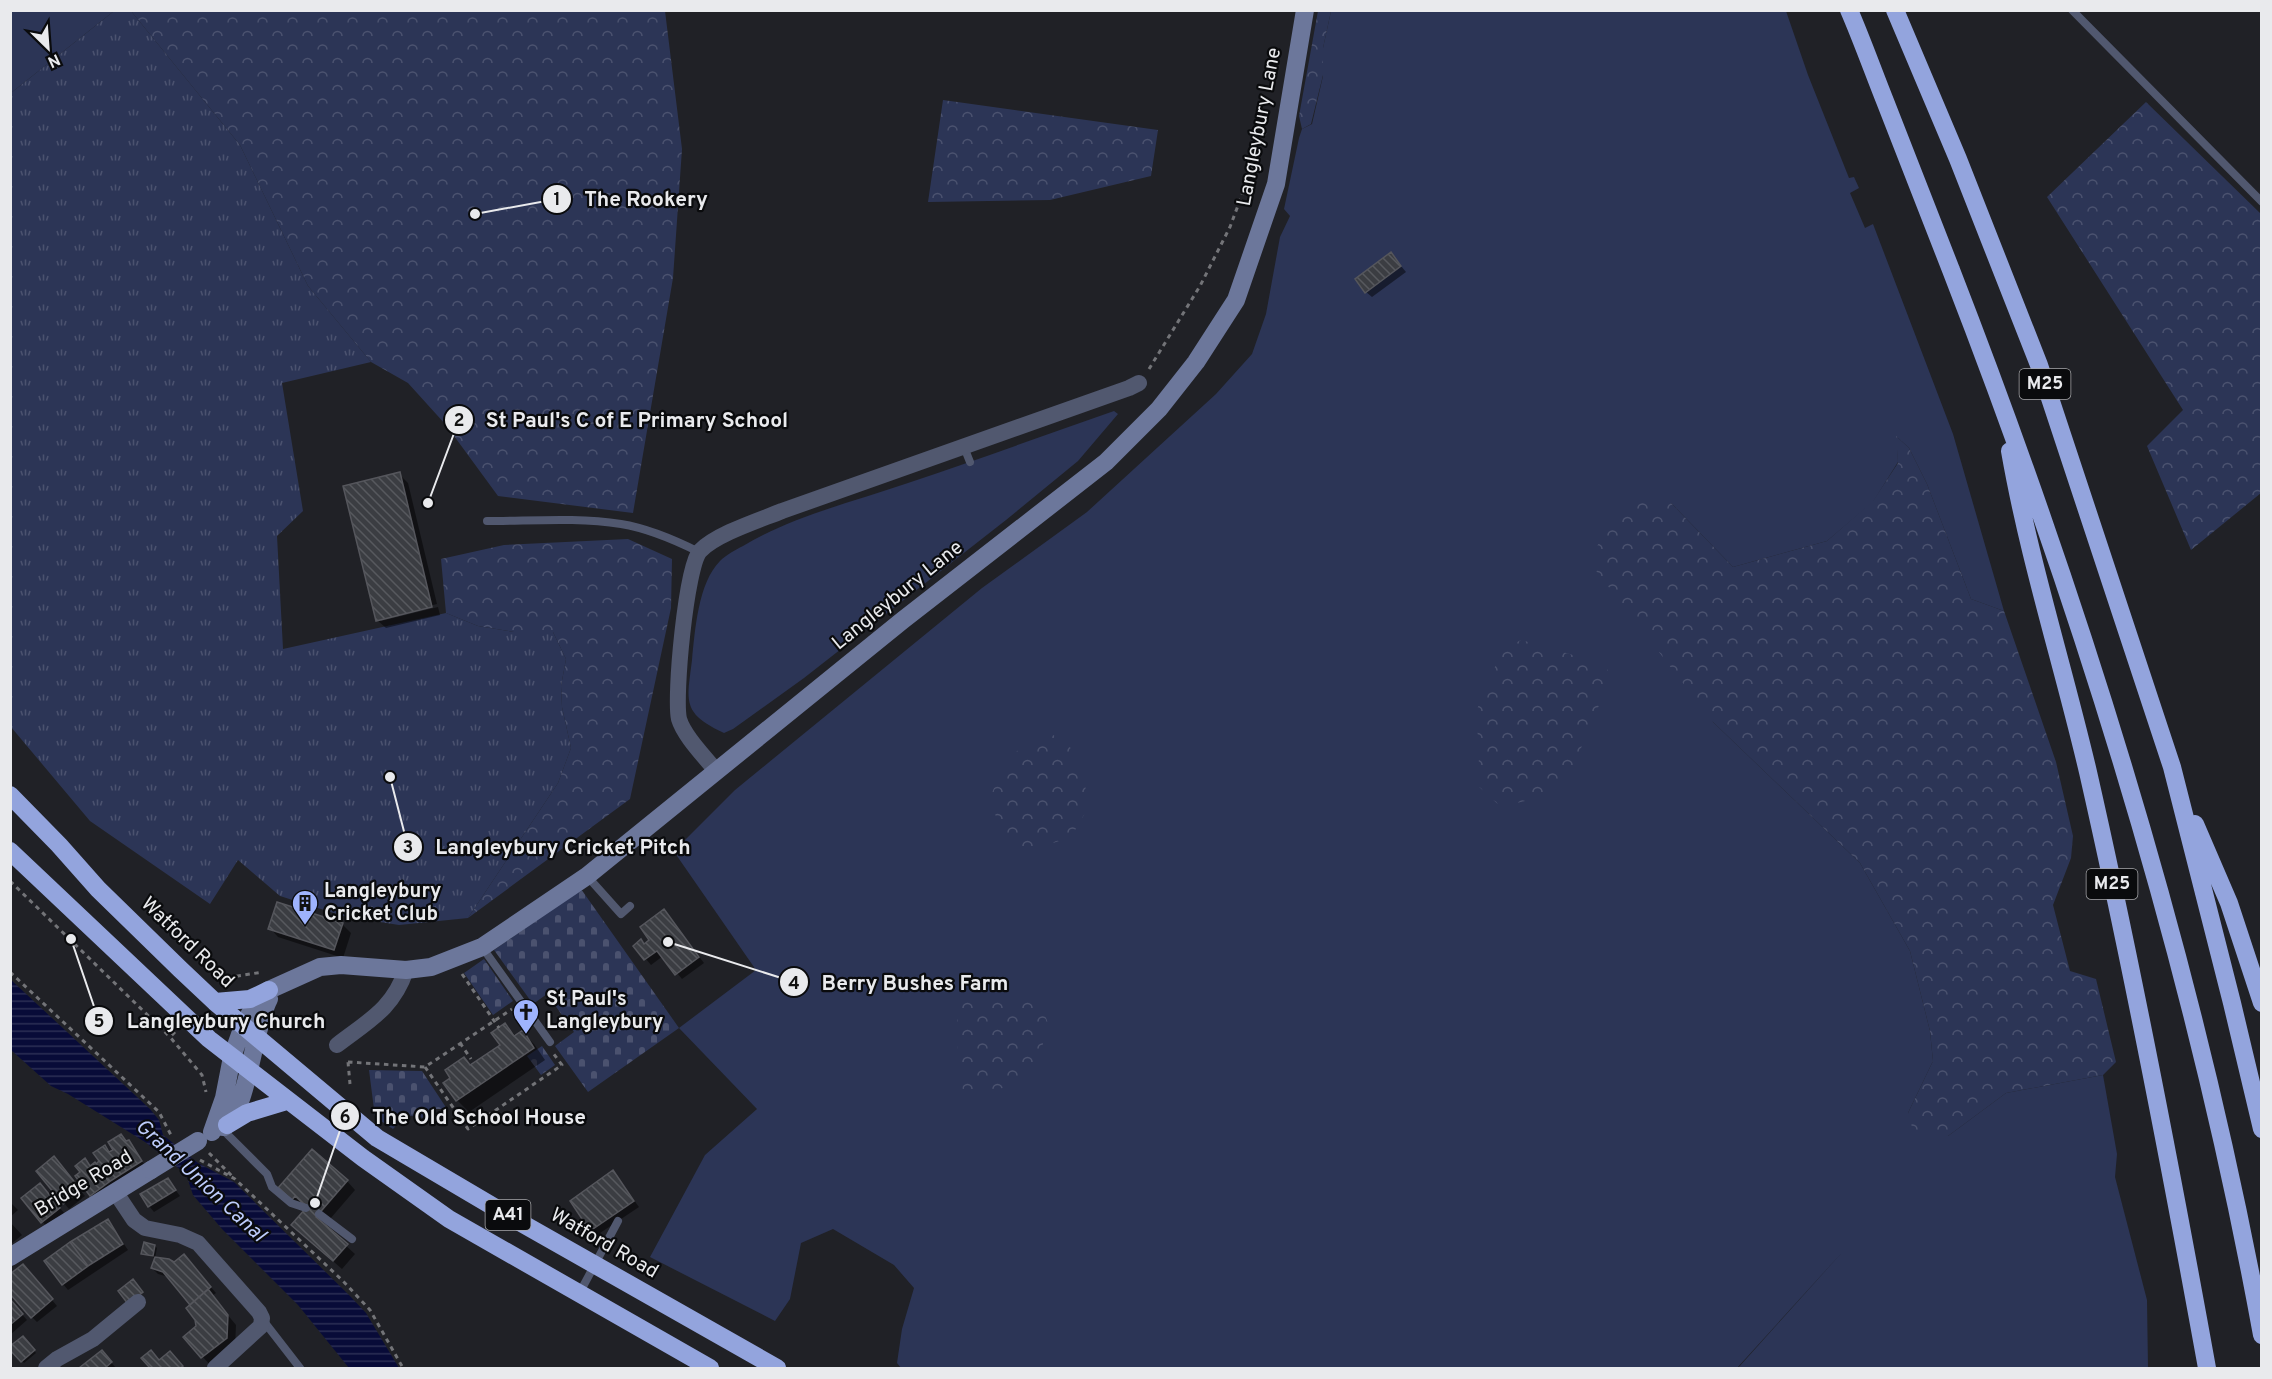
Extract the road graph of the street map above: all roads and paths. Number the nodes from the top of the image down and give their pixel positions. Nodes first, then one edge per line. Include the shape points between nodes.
1 (1305, 10) edge
2 (1849, 10) edge
3 (1895, 10) edge
4 (2072, 10) edge
5 (1265, 132) dead end
6 (2262, 202) edge
7 (1139, 383) joint
8 (2001, 402) junction
9 (486, 521) dead end
10 (699, 552) junction
11 (2172, 767) junction
12 (716, 771) junction
13 (10, 795) edge
14 (10, 851) edge
15 (586, 876) junction
16 (10, 881) edge
17 (630, 906) dead end
18 (482, 946) junction
19 (406, 970) junction
20 (10, 972) edge
21 (461, 973) dead end
22 (275, 987) junction
23 (216, 995) junction
24 (521, 1002) junction
25 (2262, 1003) edge
26 (494, 1020) junction
27 (499, 1028) dead end
28 (175, 1031) dead end
29 (250, 1031) junction
30 (170, 1037) junction
31 (550, 1042) joint
32 (460, 1044) junction
33 (337, 1045) joint
34 (232, 1057) junction
35 (471, 1059) dead end
36 (348, 1062) junction
37 (425, 1067) junction
38 (248, 1070) junction
39 (350, 1084) dead end
40 (206, 1095) dead end
41 (287, 1101) junction
42 (2262, 1129) edge
43 (207, 1138) junction
44 (178, 1142) dead end
45 (235, 1179) junction
46 (116, 1193) junction
47 (306, 1208) dead end
48 (319, 1214) dead end
49 (618, 1221) dead end
50 (352, 1239) dead end
51 (10, 1257) edge
52 (594, 1265) junction
53 (579, 1294) junction
54 (138, 1302) dead end
55 (262, 1318) junction
56 (2262, 1335) edge
57 (46, 1368) edge
58 (216, 1368) edge
59 (300, 1368) edge
60 (403, 1368) edge
61 (710, 1368) edge
62 (777, 1368) edge
63 (2207, 1368) edge

1 - 12 street, Langleybury Lane via 1276,184 1236,300 1196,362 1159,409 1106,462
2 - 8 highway, M25
3 - 11 highway, M25 via 2039,365
4 - 6 lane
5 - 7 path via 1243,196 1214,259
7 - 10 street via 967,454 772,515 741,527
8 - 56 highway, M25 via 2045,523 2122,761 2188,994 2244,1236
8 - 63 highway, M25 via 2020,509 2107,858 2174,1182
9 - 10 lane via 585,520 624,524
10 - 12 street via 685,613 677,695 683,727
11 - 25 highway, M25 via 2229,903
11 - 42 highway, M25
12 - 15 street, Langleybury Lane
13 - 23 highway, Watford Road / A41 via 98,889
14 - 34 highway, A41
15 - 17 lane via 621,914
15 - 18 street, Langleybury Lane
16 - 30 path
18 - 19 street, Langleybury Lane via 431,967
18 - 24 lane
19 - 22 street, Langleybury Lane via 340,964 320,967
19 - 33 street via 389,1004
20 - 44 path via 159,1112
21 - 26 path
22 - 23 highway via 250,999
22 - 23 path via 263,972 225,978
22 - 29 street, Bridge Road via 258,999
23 - 29 highway, Watford Road / A41
24 - 26 path
24 - 31 lane
26 - 27 path
26 - 32 path
28 - 30 path
29 - 34 street, Bridge Road
29 - 38 street, Bridge Road
29 - 52 highway, Watford Road / A41 via 377,1138
30 - 40 path via 202,1075
31 - 37 path via 562,1065 468,1130
32 - 35 path
32 - 37 path
33 - 36 path
34 - 38 highway, A41
34 - 43 street, Bridge Road via 224,1098
36 - 37 path
36 - 39 path
38 - 41 highway, A41
38 - 43 street, Bridge Road via 240,1106
41 - 43 highway via 247,1113
41 - 53 highway, A41 via 449,1219
43 - 45 path
43 - 45 path
43 - 46 street, Bridge Road, bridge
43 - 47 lane via 225,1132 267,1174 272,1187 291,1203
45 - 60 path via 370,1310
46 - 51 street, Bridge Road
46 - 55 street via 134,1220 145,1228 198,1243
48 - 50 lane
49 - 52 lane
52 - 53 lane
52 - 62 highway, Watford Road / A41
53 - 61 highway, A41
54 - 57 street via 93,1339
55 - 58 street via 261,1326
55 - 59 lane

